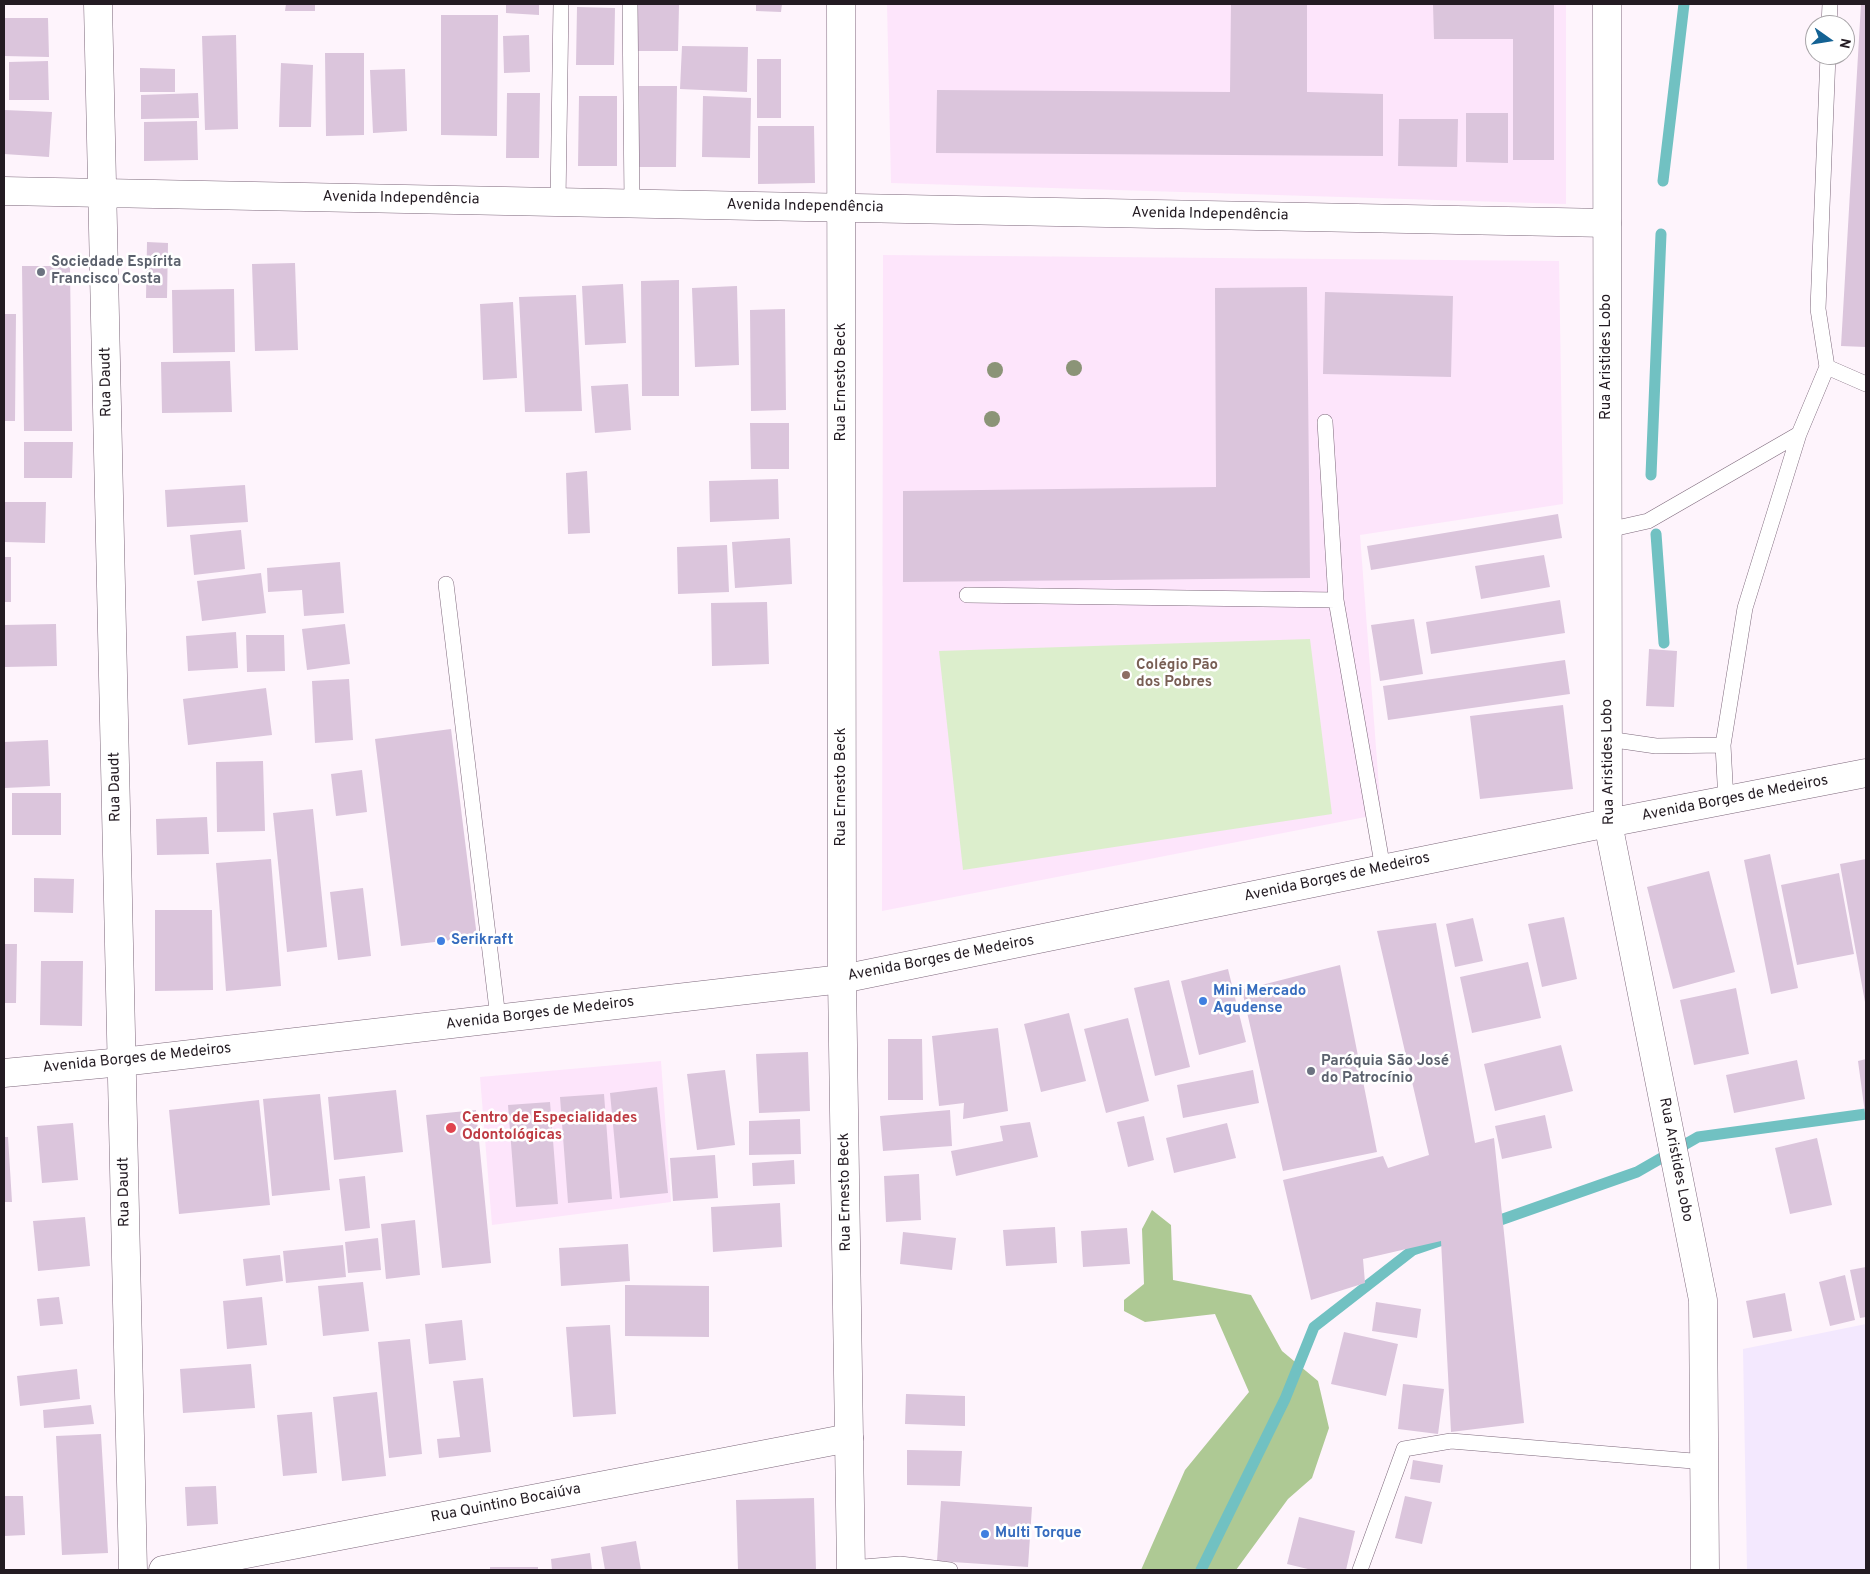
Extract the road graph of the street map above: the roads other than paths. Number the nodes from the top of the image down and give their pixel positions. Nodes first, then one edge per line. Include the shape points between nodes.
1 (98, 4) edge
2 (561, 4) edge
3 (630, 4) edge
4 (841, 4) edge
5 (1607, 4) edge
6 (1828, 65) edge
7 (4, 191) edge
8 (102, 193) junction
9 (558, 202) junction
10 (632, 203) junction
11 (841, 208) junction
12 (1607, 223) junction
13 (1828, 367) junction
14 (1866, 384) edge
15 (1326, 422) dead end
16 (1799, 434) junction
17 (1608, 530) junction
18 (446, 584) dead end
19 (967, 595) dead end
20 (1336, 600) junction
21 (1608, 739) junction
22 (1723, 745) junction
23 (1866, 773) edge
24 (1726, 801) junction
25 (1608, 823) junction
26 (1383, 869) junction
27 (842, 979) junction
28 (498, 1018) junction
29 (122, 1062) junction
30 (4, 1073) edge
31 (849, 1438) junction
32 (1705, 1462) junction
33 (851, 1569) edge
34 (134, 1570) edge
35 (163, 1570) edge
36 (950, 1570) edge
37 (1360, 1570) edge
38 (1705, 1570) edge

1 - 8 street, Rua Daudt
2 - 9 lane
3 - 10 lane
4 - 11 street, Rua Ernesto Beck
5 - 12 street, Rua Aristides Lobo
6 - 13 lane via 1818,309
7 - 8 street, Avenida Independência
8 - 9 street, Avenida Independência
8 - 29 street, Rua Daudt
9 - 10 street, Avenida Independência
10 - 11 street, Avenida Independência
11 - 12 street, Avenida Independência
11 - 27 street, Rua Ernesto Beck
12 - 17 street, Rua Aristides Lobo
13 - 14 lane
13 - 16 lane
15 - 20 lane
16 - 17 lane via 1648,521
16 - 22 lane via 1745,608
17 - 21 street, Rua Aristides Lobo
18 - 28 lane
19 - 20 lane
20 - 26 lane
21 - 22 lane via 1656,746
21 - 25 street, Rua Aristides Lobo
22 - 24 lane
23 - 24 street, Avenida Borges de Medeiros
24 - 25 street, Avenida Borges de Medeiros
25 - 26 street, Avenida Borges de Medeiros
25 - 32 street, Rua Aristides Lobo via 1703,1300
26 - 27 street, Avenida Borges de Medeiros
27 - 28 street, Avenida Borges de Medeiros
27 - 31 street, Rua Ernesto Beck
28 - 29 street, Avenida Borges de Medeiros
29 - 30 street, Avenida Borges de Medeiros
29 - 34 street, Rua Daudt
31 - 33 street, Rua Ernesto Beck
31 - 35 street, Rua Quintino Bocaiúva
32 - 37 lane via 1451,1441 1404,1449
32 - 38 street, Rua Aristides Lobo
33 - 36 lane via 900,1564

